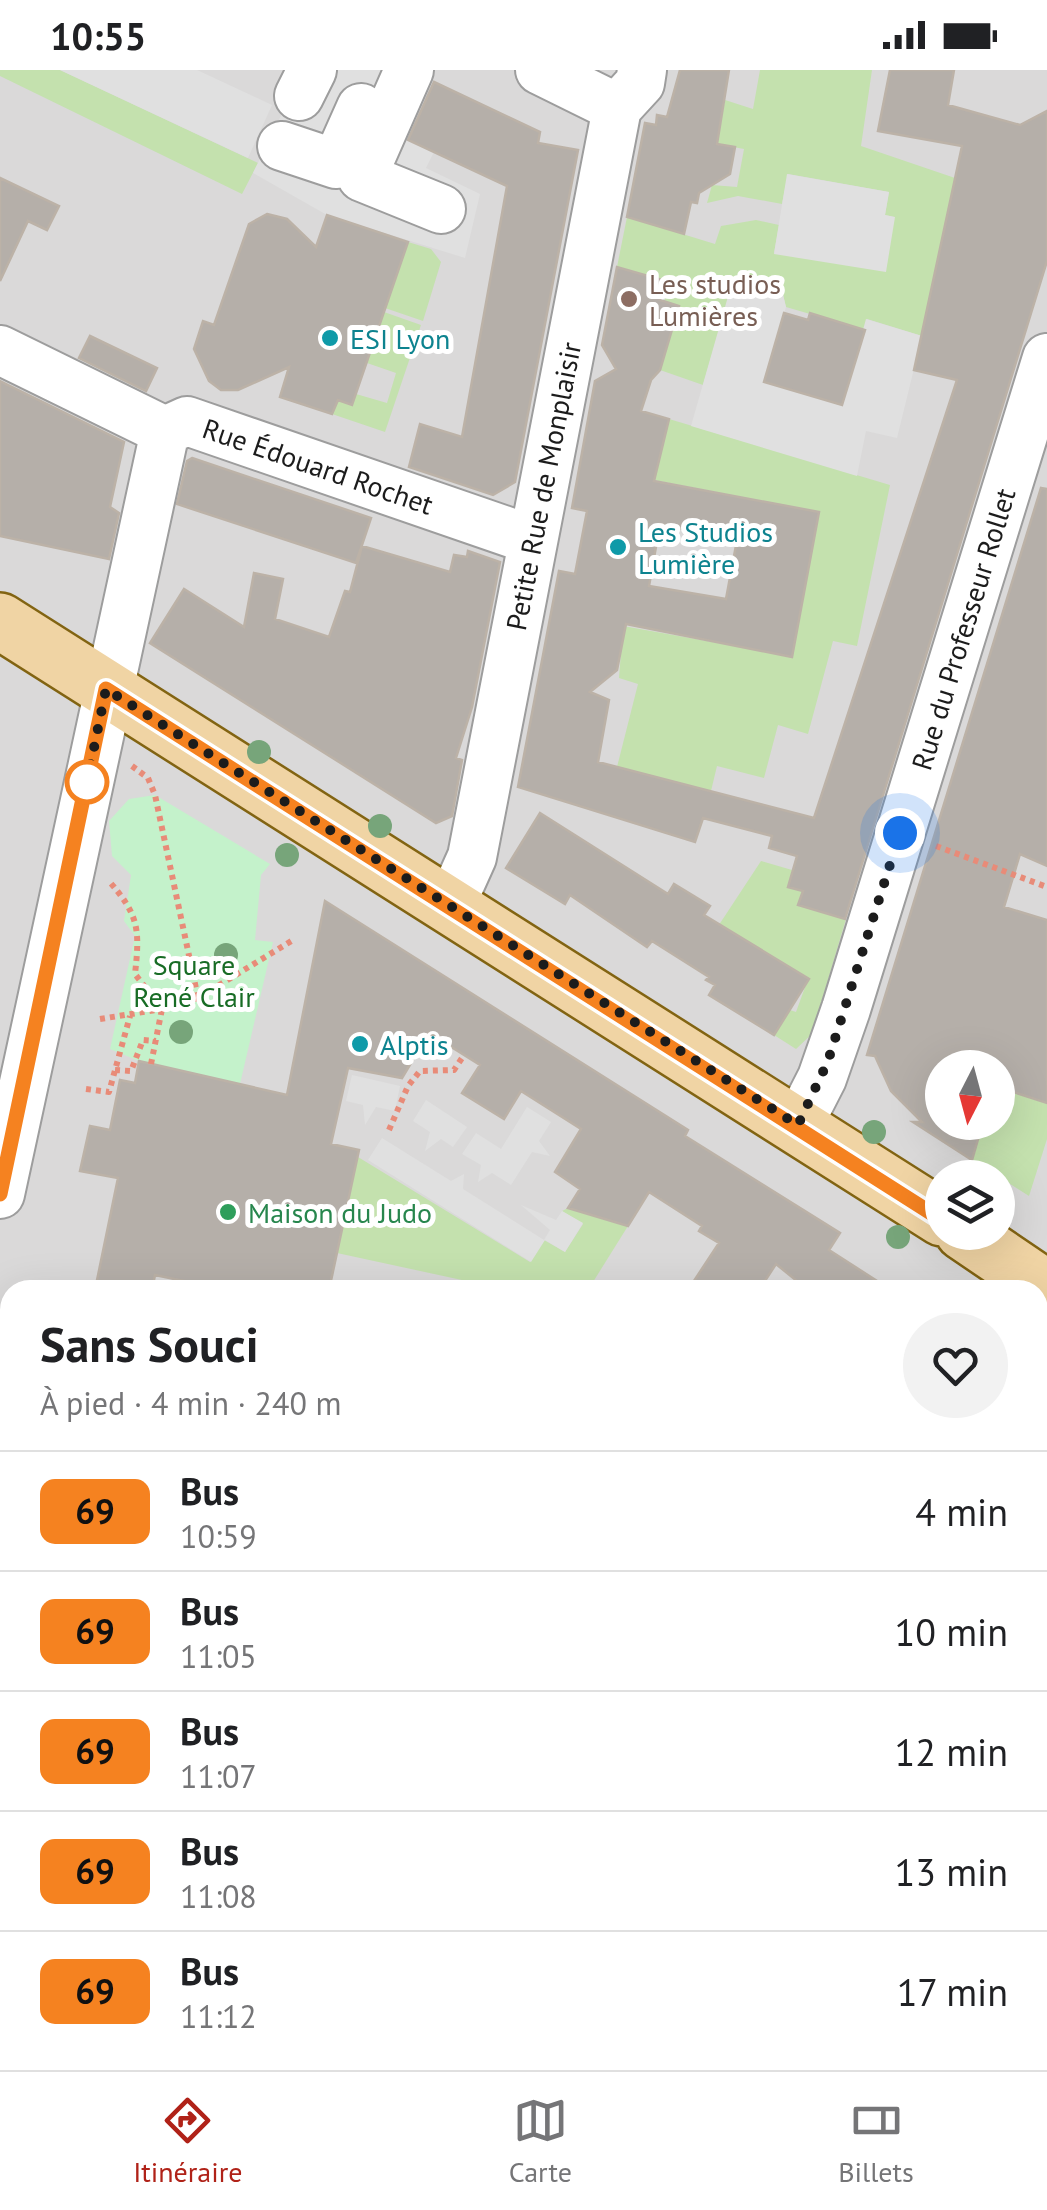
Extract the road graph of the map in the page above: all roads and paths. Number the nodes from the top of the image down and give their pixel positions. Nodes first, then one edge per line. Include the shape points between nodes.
1 (540, 70) edge
2 (353, 84) edge
3 (630, 89) edge
4 (282, 146) dead end
5 (441, 208) dead end
6 (0, 350) edge
7 (1047, 358) edge
8 (164, 431) junction
9 (532, 540) junction
10 (0, 621) edge
11 (101, 714) junction
12 (900, 833) junction
13 (73, 842) junction
14 (1047, 887) edge
15 (450, 906) junction
16 (293, 940) dead end
17 (198, 998) junction
18 (162, 1009) junction
19 (130, 1016) junction
20 (100, 1019) dead end
21 (156, 1041) junction
22 (464, 1055) dead end
23 (151, 1064) dead end
24 (115, 1070) junction
25 (86, 1088) dead end
26 (798, 1125) junction
27 (389, 1130) dead end
28 (0, 1194) edge
29 (925, 1207) edge
30 (972, 1250) edge
31 (989, 1250) edge
32 (1014, 1250) edge
33 (1047, 1264) edge
34 (994, 1280) edge
35 (1033, 1280) edge

1 - 3 street
2 - 4 street via 336,164
2 - 5 street via 362,177
3 - 9 street, Petite Rue de Monplaisir
6 - 8 street, Rue Édouard Rochet
7 - 12 street, Rue du Professeur Rollet
8 - 9 street, Rue Édouard Rochet via 187,422
8 - 11 street
9 - 15 street, Petite Rue de Monplaisir via 472,858
10 - 11 main road
11 - 13 street
11 - 15 main road
11 - 17 path via 156,796
12 - 14 path
12 - 26 street, Rue du Professeur Rollet via 828,1061
13 - 18 path via 128,902 140,930 136,974
13 - 28 street
15 - 26 main road
16 - 17 path
17 - 18 path
18 - 19 path
18 - 21 path
19 - 20 path
19 - 24 path
21 - 23 path
21 - 24 path via 143,1040 131,1071
22 - 27 path via 454,1070 420,1071
24 - 25 path via 109,1092
26 - 29 main road
30 - 34 main road
31 - 35 main road
32 - 33 street

